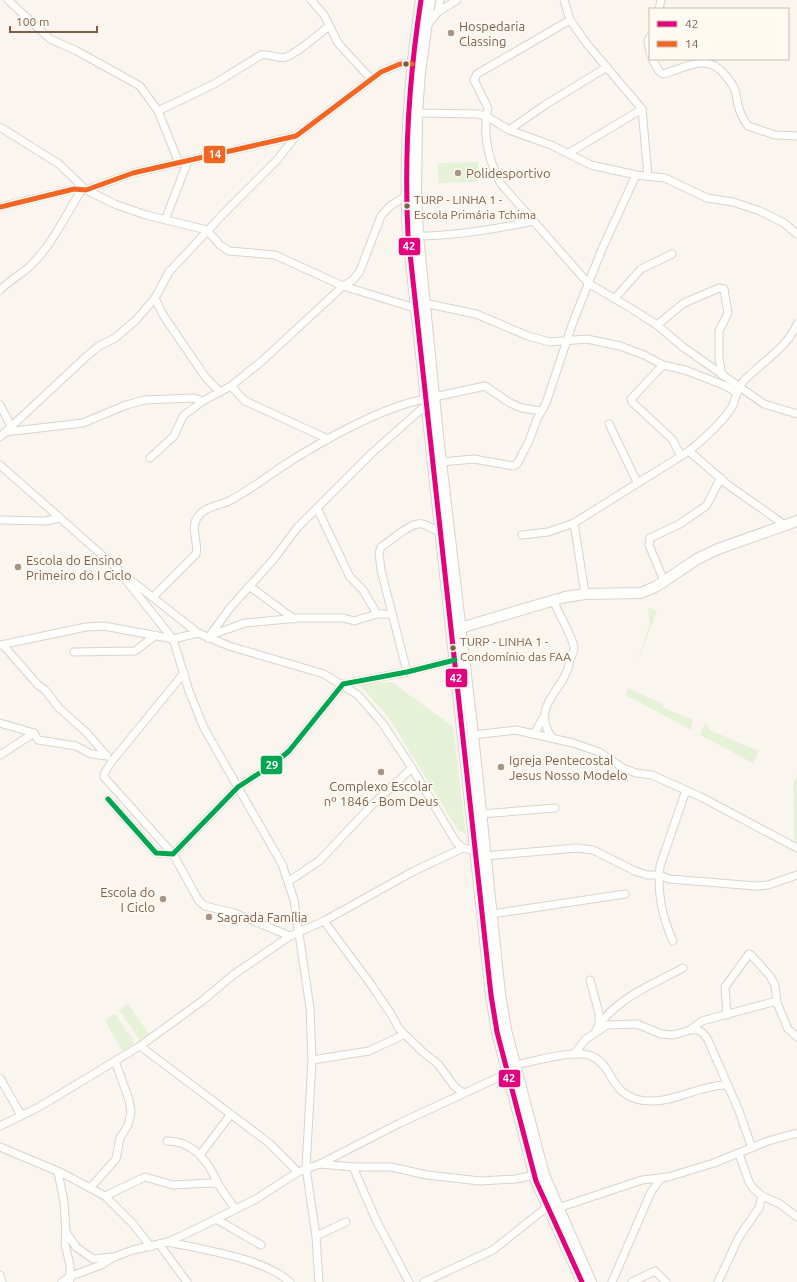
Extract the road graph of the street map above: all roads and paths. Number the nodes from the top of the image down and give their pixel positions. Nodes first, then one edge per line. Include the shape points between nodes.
1 (8, 0) edge
2 (311, 0) edge
3 (421, 0) edge
4 (430, 0) edge
5 (440, 0) edge
6 (458, 0) edge
7 (564, 0) edge
8 (438, 12) junction
9 (570, 20) junction
10 (329, 26) junction
11 (426, 26) junction
12 (653, 60) edge
13 (412, 64) junction
14 (607, 67) junction
15 (371, 79) junction
16 (642, 109) junction
17 (158, 111) junction
18 (417, 113) junction
19 (486, 116) junction
20 (0, 127) edge
21 (509, 130) junction
22 (296, 136) junction
23 (797, 136) edge
24 (569, 154) junction
25 (188, 161) junction
26 (179, 163) junction
27 (636, 175) junction
28 (648, 176) junction
29 (84, 190) junction
30 (406, 196) junction
31 (0, 207) edge
32 (165, 220) junction
33 (534, 221) junction
34 (207, 230) junction
35 (797, 234) edge
36 (418, 236) junction
37 (672, 254) dead end
38 (588, 283) junction
39 (343, 286) junction
40 (0, 290) edge
41 (155, 298) junction
42 (615, 298) junction
43 (419, 306) junction
44 (797, 324) edge
45 (657, 325) junction
46 (566, 342) junction
47 (663, 365) junction
48 (721, 372) junction
49 (740, 385) junction
50 (231, 386) junction
51 (726, 386) junction
52 (219, 391) junction
53 (737, 393) junction
54 (428, 400) junction
55 (203, 401) junction
56 (0, 405) edge
57 (541, 411) junction
58 (797, 414) edge
59 (609, 424) dead end
60 (11, 426) junction
61 (3, 435) edge
62 (328, 439) junction
63 (689, 451) junction
64 (681, 456) junction
65 (150, 458) dead end
66 (441, 462) junction
67 (0, 466) edge
68 (721, 478) junction
69 (637, 482) junction
70 (317, 508) junction
71 (60, 518) junction
72 (0, 520) edge
73 (797, 521) edge
74 (574, 524) junction
75 (785, 525) junction
76 (440, 532) junction
77 (522, 535) dead end
78 (117, 570) junction
79 (664, 581) junction
80 (249, 586) junction
81 (585, 594) junction
82 (154, 597) junction
83 (553, 600) junction
84 (377, 614) junction
85 (392, 614) junction
86 (294, 619) junction
87 (460, 628) junction
88 (198, 633) junction
89 (156, 635) junction
90 (210, 636) junction
91 (173, 639) junction
92 (2, 645) edge
93 (74, 652) dead end
94 (455, 660) junction
95 (407, 672) junction
96 (184, 673) junction
97 (343, 684) junction
98 (543, 718) junction
99 (0, 723) edge
100 (34, 733) junction
101 (534, 734) junction
102 (473, 735) junction
103 (552, 738) junction
104 (0, 755) edge
105 (106, 755) junction
106 (112, 760) junction
107 (412, 768) junction
108 (238, 787) junction
109 (686, 790) junction
110 (108, 799) dead end
111 (555, 808) dead end
112 (481, 814) junction
113 (463, 848) junction
114 (797, 848) edge
115 (475, 851) junction
116 (173, 854) junction
117 (485, 856) junction
118 (797, 874) edge
119 (659, 875) junction
120 (289, 881) junction
121 (625, 894) dead end
122 (492, 914) junction
123 (324, 921) junction
124 (298, 933) junction
125 (290, 936) junction
126 (673, 941) dead end
127 (683, 968) dead end
128 (590, 980) dead end
129 (777, 1003) junction
130 (727, 1015) junction
131 (597, 1028) junction
132 (690, 1030) junction
133 (404, 1034) junction
134 (797, 1038) edge
135 (140, 1046) junction
136 (574, 1054) junction
137 (312, 1060) junction
138 (115, 1061) junction
139 (511, 1069) junction
140 (0, 1078) edge
141 (726, 1085) junction
142 (463, 1093) junction
143 (231, 1114) junction
144 (21, 1115) junction
145 (0, 1126) edge
146 (797, 1134) edge
147 (167, 1141) dead end
148 (0, 1147) edge
149 (752, 1148) junction
150 (739, 1154) junction
151 (200, 1155) junction
152 (320, 1164) junction
153 (353, 1167) junction
154 (306, 1168) junction
155 (58, 1172) junction
156 (298, 1172) junction
157 (534, 1175) junction
158 (661, 1178) junction
159 (218, 1184) junction
160 (90, 1188) junction
161 (105, 1196) junction
162 (762, 1196) junction
163 (547, 1207) junction
164 (558, 1208) junction
165 (235, 1209) junction
166 (797, 1217) edge
167 (216, 1219) junction
168 (346, 1222) dead end
169 (66, 1232) junction
170 (316, 1236) junction
171 (168, 1242) junction
172 (261, 1245) dead end
173 (155, 1246) junction
174 (114, 1257) junction
175 (0, 1275) edge
176 (70, 1279) edge
177 (2, 1282) edge
178 (62, 1282) edge
179 (187, 1282) edge
180 (290, 1282) edge
181 (319, 1282) edge
182 (409, 1282) edge
183 (424, 1282) edge
184 (582, 1282) edge
185 (591, 1282) edge
186 (612, 1282) edge
187 (632, 1282) edge
188 (666, 1282) edge
189 (718, 1282) edge

1 - 17 street via 50,39 140,86
2 - 10 street via 324,15
3 - 13 street
4 - 11 street
5 - 8 street
6 - 8 street
7 - 9 street
8 - 11 street
9 - 14 street
9 - 19 street via 477,74 474,80 488,108
10 - 15 street via 338,43
10 - 17 street via 290,55 279,58 261,55 214,84
11 - 18 street
12 - 23 street via 663,74 691,64 712,64 731,82 740,113 748,126 775,135
13 - 15 street via 391,67
13 - 30 street
14 - 16 street
14 - 21 street
15 - 22 street
16 - 24 street
16 - 28 street
17 - 26 street
18 - 19 street
18 - 36 street
19 - 21 street
19 - 33 street via 488,152 492,166 501,184
20 - 29 street via 59,164
21 - 24 street
22 - 25 street
22 - 34 street via 277,160
24 - 27 street via 591,165
25 - 26 street
25 - 32 street
26 - 29 street via 133,173
27 - 28 street
27 - 38 street
28 - 35 street via 665,178 707,198 733,202 760,211 784,223
29 - 31 street via 74,189
29 - 32 street via 117,205
29 - 40 street via 37,259
30 - 39 street via 390,206 381,216 360,271 353,280
30 - 43 street
32 - 34 street
33 - 36 street via 489,230
33 - 38 street
34 - 39 street via 229,251 275,255
34 - 41 street via 170,272
36 - 43 street
37 - 42 street via 641,269
38 - 42 street
38 - 46 street
39 - 43 street
39 - 50 street
41 - 52 street via 163,315 206,378
41 - 60 street via 136,320 115,338 87,356
42 - 45 street
43 - 46 street via 476,314 528,336 550,342
43 - 54 street
44 - 49 street via 793,335 784,345
45 - 48 street via 683,347
45 - 48 street via 684,303 719,288 724,289 728,313 719,330
46 - 47 street via 587,339 620,346 644,354
46 - 57 street
47 - 51 street via 685,370
47 - 64 street via 631,399 672,439
48 - 49 street
48 - 51 street
49 - 53 street
49 - 58 street via 764,404
50 - 52 street
50 - 62 street via 245,401
51 - 53 street
52 - 55 street
53 - 63 street via 728,414
54 - 57 street via 485,386 510,403
54 - 62 street via 394,407
54 - 66 street
54 - 70 street
54 - 76 street
55 - 61 street via 194,398 145,400 83,423
55 - 65 street via 183,416 174,436
56 - 60 street
57 - 66 street via 516,466 474,459
59 - 69 street
60 - 61 street
62 - 82 street via 230,501 204,511 195,524 196,554
63 - 64 street
63 - 68 street
64 - 69 street
66 - 87 street
67 - 71 street
68 - 75 street
68 - 79 street via 706,506 678,525 650,538 649,545
69 - 74 street
70 - 80 street via 296,528 273,560
70 - 84 street via 350,577 363,590
71 - 72 street via 45,521
71 - 78 street
73 - 75 street
74 - 77 street via 548,532
74 - 81 street
75 - 79 street via 718,549
76 - 85 street via 416,524 406,528 381,547 381,570
76 - 94 street
78 - 82 street
78 - 91 street
79 - 81 street via 641,593
80 - 86 street
80 - 90 street
81 - 83 street
82 - 88 street
83 - 87 street
83 - 98 street via 574,650 569,668 545,709
84 - 85 street
84 - 86 street via 354,621 344,618
85 - 95 street
86 - 90 street via 246,623
87 - 102 street
88 - 90 street
88 - 91 street
89 - 91 street
89 - 92 street via 104,626 86,627
89 - 93 street via 135,651
90 - 97 street via 228,646 324,674
91 - 96 street
92 - 105 street via 38,686 45,690 59,708 86,732
94 - 95 street
94 - 115 street
95 - 97 street
96 - 106 street
96 - 108 street via 204,728
97 - 107 street via 372,710
97 - 108 street via 289,751
98 - 101 street
98 - 103 street via 546,730
99 - 100 street
100 - 104 street
100 - 105 street via 38,740 76,746 91,754
101 - 102 street via 508,730
101 - 103 street
102 - 112 street
103 - 109 street via 599,752 623,768 652,775
105 - 106 street
106 - 116 street via 104,774 106,780
107 - 113 street via 456,842
107 - 120 street via 319,861
108 - 116 street
108 - 120 street
109 - 114 street
109 - 119 street
110 - 116 street via 156,853
111 - 112 street
112 - 117 street
113 - 115 street
113 - 123 street via 414,871
115 - 139 street via 497,1032
116 - 125 street via 199,901 205,906 234,913
117 - 119 street via 577,848 593,850 647,875
117 - 122 street
118 - 119 street via 768,885 756,886 669,879
119 - 126 street via 662,913
120 - 124 street
121 - 122 street
122 - 139 street
123 - 124 street
123 - 133 street
124 - 125 street
124 - 137 street via 310,1008
125 - 135 street via 233,975
127 - 131 street via 620,1003 608,1012
128 - 131 street via 599,1013
129 - 130 street
129 - 130 street via 777,993 770,976 749,954 725,987
129 - 134 street via 788,1029
130 - 132 street via 702,1021
131 - 132 street via 619,1024 643,1025 667,1036
131 - 136 street
132 - 141 street via 697,1029 705,1036
133 - 137 street via 369,1051
133 - 142 street via 438,1064 454,1086
135 - 138 street
135 - 143 street
136 - 139 street
136 - 141 street via 588,1054 598,1059 619,1089 635,1099 656,1100
137 - 154 street
138 - 144 street via 39,1107
138 - 160 street via 131,1112 119,1143 116,1159
139 - 142 street
139 - 157 street
139 - 164 street via 544,1175
140 - 144 street
141 - 149 street via 739,1111
142 - 152 street
143 - 151 street
143 - 156 street via 269,1143
144 - 145 street
146 - 149 street
147 - 151 street via 184,1143
148 - 155 street
149 - 150 street
150 - 158 street
150 - 162 street via 749,1182
151 - 159 street via 212,1170
152 - 153 street
152 - 154 street
153 - 157 street via 391,1167 427,1175 480,1180 516,1179
153 - 182 street via 376,1220
154 - 156 street
154 - 170 street
155 - 160 street
155 - 169 street
156 - 165 street
157 - 163 street
158 - 164 street via 642,1180
158 - 186 street via 652,1192
159 - 161 street via 173,1185 145,1177
159 - 165 street
160 - 161 street
161 - 173 street
162 - 166 street via 780,1204
162 - 189 street
163 - 183 street via 493,1250
163 - 184 street
164 - 185 street
165 - 167 street
167 - 171 street
167 - 172 street
168 - 170 street
169 - 174 street via 76,1247 93,1259
169 - 176 street via 65,1244
170 - 181 street
171 - 173 street
171 - 180 street via 246,1260 276,1272
173 - 174 street
173 - 179 street
174 - 176 street
175 - 177 street
176 - 178 street
187 - 188 street via 655,1271

